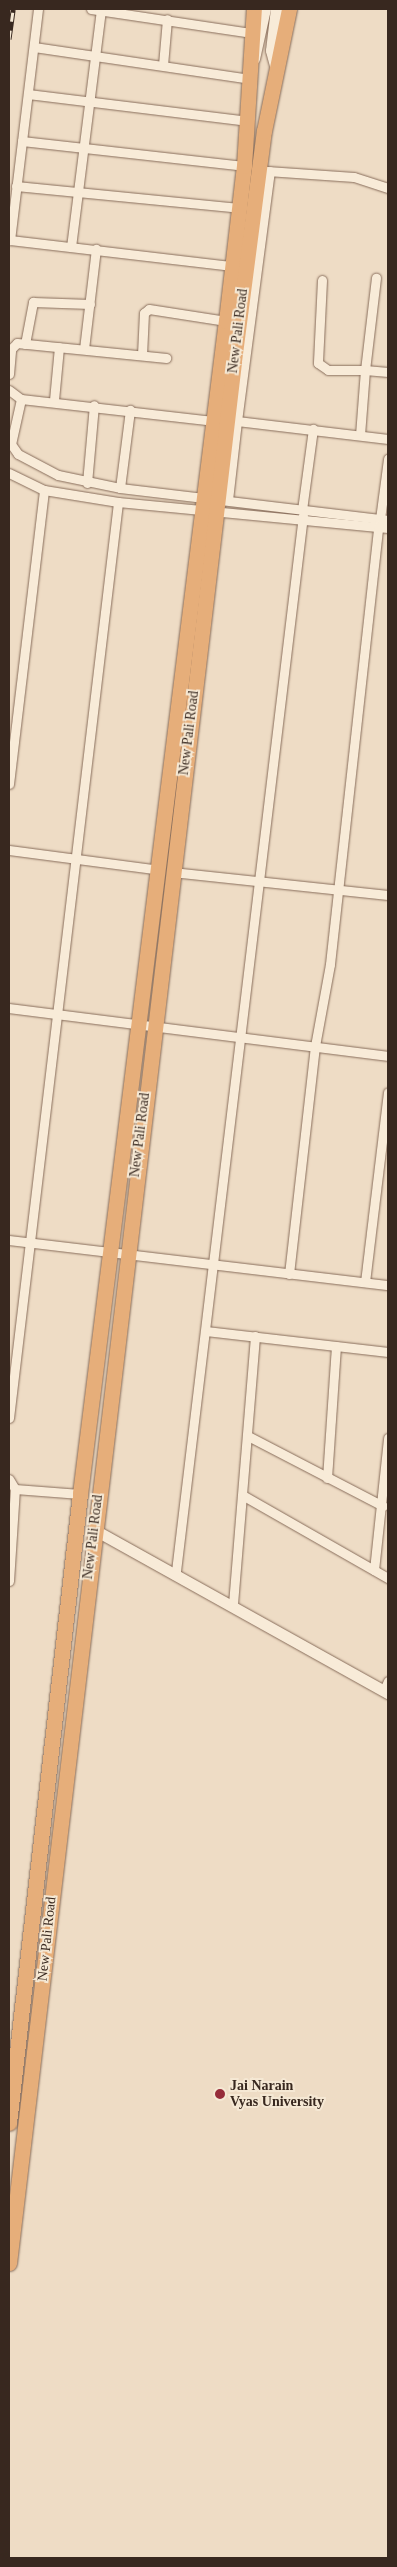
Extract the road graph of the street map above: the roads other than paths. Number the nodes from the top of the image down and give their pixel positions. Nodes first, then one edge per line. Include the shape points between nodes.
1 (38, 9) edge
2 (90, 9) edge
3 (101, 9) edge
4 (254, 9) edge
5 (265, 9) edge
6 (277, 9) edge
7 (289, 9) edge
8 (167, 19) junction
9 (252, 33) junction
10 (34, 47) junction
11 (95, 55) junction
12 (163, 65) junction
13 (277, 70) junction
14 (250, 72) junction
15 (28, 94) junction
16 (89, 101) junction
17 (248, 121) junction
18 (22, 141) junction
19 (84, 146) junction
20 (258, 169) junction
21 (16, 186) junction
22 (388, 188) edge
23 (78, 193) junction
24 (238, 208) junction
25 (9, 243) edge
26 (71, 246) junction
27 (96, 249) junction
28 (232, 266) junction
29 (376, 278) dead end
30 (322, 280) dead end
31 (90, 304) junction
32 (226, 321) junction
33 (25, 344) junction
34 (59, 347) junction
35 (84, 350) junction
36 (142, 355) junction
37 (166, 358) dead end
38 (365, 370) junction
39 (388, 372) edge
40 (9, 374) edge
41 (9, 390) edge
42 (20, 399) junction
43 (54, 400) junction
44 (94, 405) junction
45 (130, 410) junction
46 (213, 421) junction
47 (237, 421) junction
48 (313, 430) junction
49 (360, 435) junction
50 (388, 439) edge
51 (388, 458) edge
52 (9, 473) edge
53 (87, 483) junction
54 (120, 488) junction
55 (44, 490) junction
56 (118, 502) junction
57 (214, 504) junction
58 (303, 513) junction
59 (382, 522) edge
60 (388, 528) edge
61 (9, 784) edge
62 (9, 850) edge
63 (75, 861) junction
64 (166, 871) junction
65 (260, 883) junction
66 (339, 889) junction
67 (388, 895) edge
68 (9, 1008) edge
69 (56, 1015) junction
70 (146, 1024) junction
71 (241, 1036) junction
72 (315, 1046) junction
73 (388, 1056) edge
74 (388, 1092) edge
75 (9, 1240) edge
76 (28, 1242) junction
77 (119, 1254) junction
78 (213, 1265) junction
79 (289, 1274) junction
80 (365, 1282) junction
81 (388, 1285) edge
82 (206, 1330) junction
83 (255, 1336) junction
84 (336, 1346) junction
85 (388, 1352) edge
86 (9, 1418) edge
87 (248, 1436) junction
88 (388, 1438) edge
89 (328, 1478) junction
90 (9, 1479) edge
91 (15, 1489) junction
92 (80, 1494) junction
93 (244, 1496) junction
94 (383, 1506) junction
95 (93, 1529) junction
96 (374, 1570) junction
97 (176, 1571) junction
98 (388, 1578) edge
99 (9, 1581) edge
100 (233, 1604) junction
101 (387, 1688) edge
102 (12, 2076) edge
103 (9, 2123) edge
104 (9, 2263) edge

1 - 10 street
2 - 3 street
3 - 8 street
3 - 11 street
4 - 9 highway, New Pali Road
5 - 14 main road
6 - 13 main road via 272,51
7 - 13 highway, New Pali Road
8 - 9 street
8 - 12 street
9 - 14 highway, New Pali Road
10 - 11 street
10 - 15 street
11 - 12 street
11 - 16 street
12 - 14 street
13 - 20 highway, New Pali Road
14 - 17 highway, New Pali Road
15 - 16 street
15 - 18 street
16 - 17 street
16 - 19 street
17 - 20 highway, New Pali Road
18 - 19 street
18 - 21 street
19 - 20 street
19 - 23 street
20 - 22 street via 354,177
20 - 24 highway, New Pali Road
20 - 47 street
20 - 57 highway, New Pali Road
21 - 23 street
21 - 25 street
23 - 24 street
23 - 26 street
24 - 28 highway, New Pali Road
25 - 26 street
26 - 27 street
27 - 28 street
27 - 31 street
28 - 32 highway, New Pali Road
29 - 38 street
30 - 38 street via 318,363 328,370
31 - 33 street via 33,302
31 - 35 street
32 - 36 street via 149,309 144,313
32 - 46 highway, New Pali Road
33 - 34 street
33 - 40 street via 12,346
34 - 35 street
34 - 43 street
35 - 36 street
36 - 37 street
38 - 39 street
38 - 49 street
41 - 42 street
42 - 43 street
42 - 53 street via 11,439 14,450 49,472
43 - 44 street
44 - 45 street
44 - 53 street
45 - 46 street
45 - 54 street
46 - 57 highway, New Pali Road
47 - 48 street
47 - 57 street
48 - 49 street
48 - 58 street
49 - 50 street
51 - 59 street
52 - 55 street
53 - 54 street
54 - 57 street
55 - 56 street
55 - 61 street
56 - 57 street
56 - 63 street
57 - 58 street
57 - 58 street
57 - 64 highway, New Pali Road
58 - 59 street
58 - 65 street
59 - 60 street
59 - 66 street
62 - 63 street
63 - 64 street
63 - 69 street
64 - 65 street
64 - 70 highway, New Pali Road
65 - 66 street
65 - 71 street
66 - 67 street
66 - 72 street
68 - 69 street
69 - 70 street
69 - 76 street
70 - 71 street
70 - 77 highway, New Pali Road
71 - 72 street
71 - 78 street
72 - 73 street
72 - 79 street
74 - 80 street
75 - 76 street
76 - 77 street
76 - 86 street
77 - 78 street
77 - 92 highway, New Pali Road
77 - 95 highway, New Pali Road
78 - 79 street
78 - 82 street
79 - 80 street
80 - 81 street
82 - 83 street
82 - 97 street
83 - 84 street
83 - 87 street
84 - 85 street
84 - 89 street
87 - 89 street
87 - 93 street
88 - 94 street
89 - 94 street
90 - 91 street
91 - 92 street
91 - 99 street
92 - 102 highway, New Pali Road
93 - 96 street
93 - 100 street
94 - 96 street
95 - 97 street
95 - 104 highway, New Pali Road
96 - 98 street
97 - 100 street
100 - 101 street
102 - 103 highway, New Pali Road

